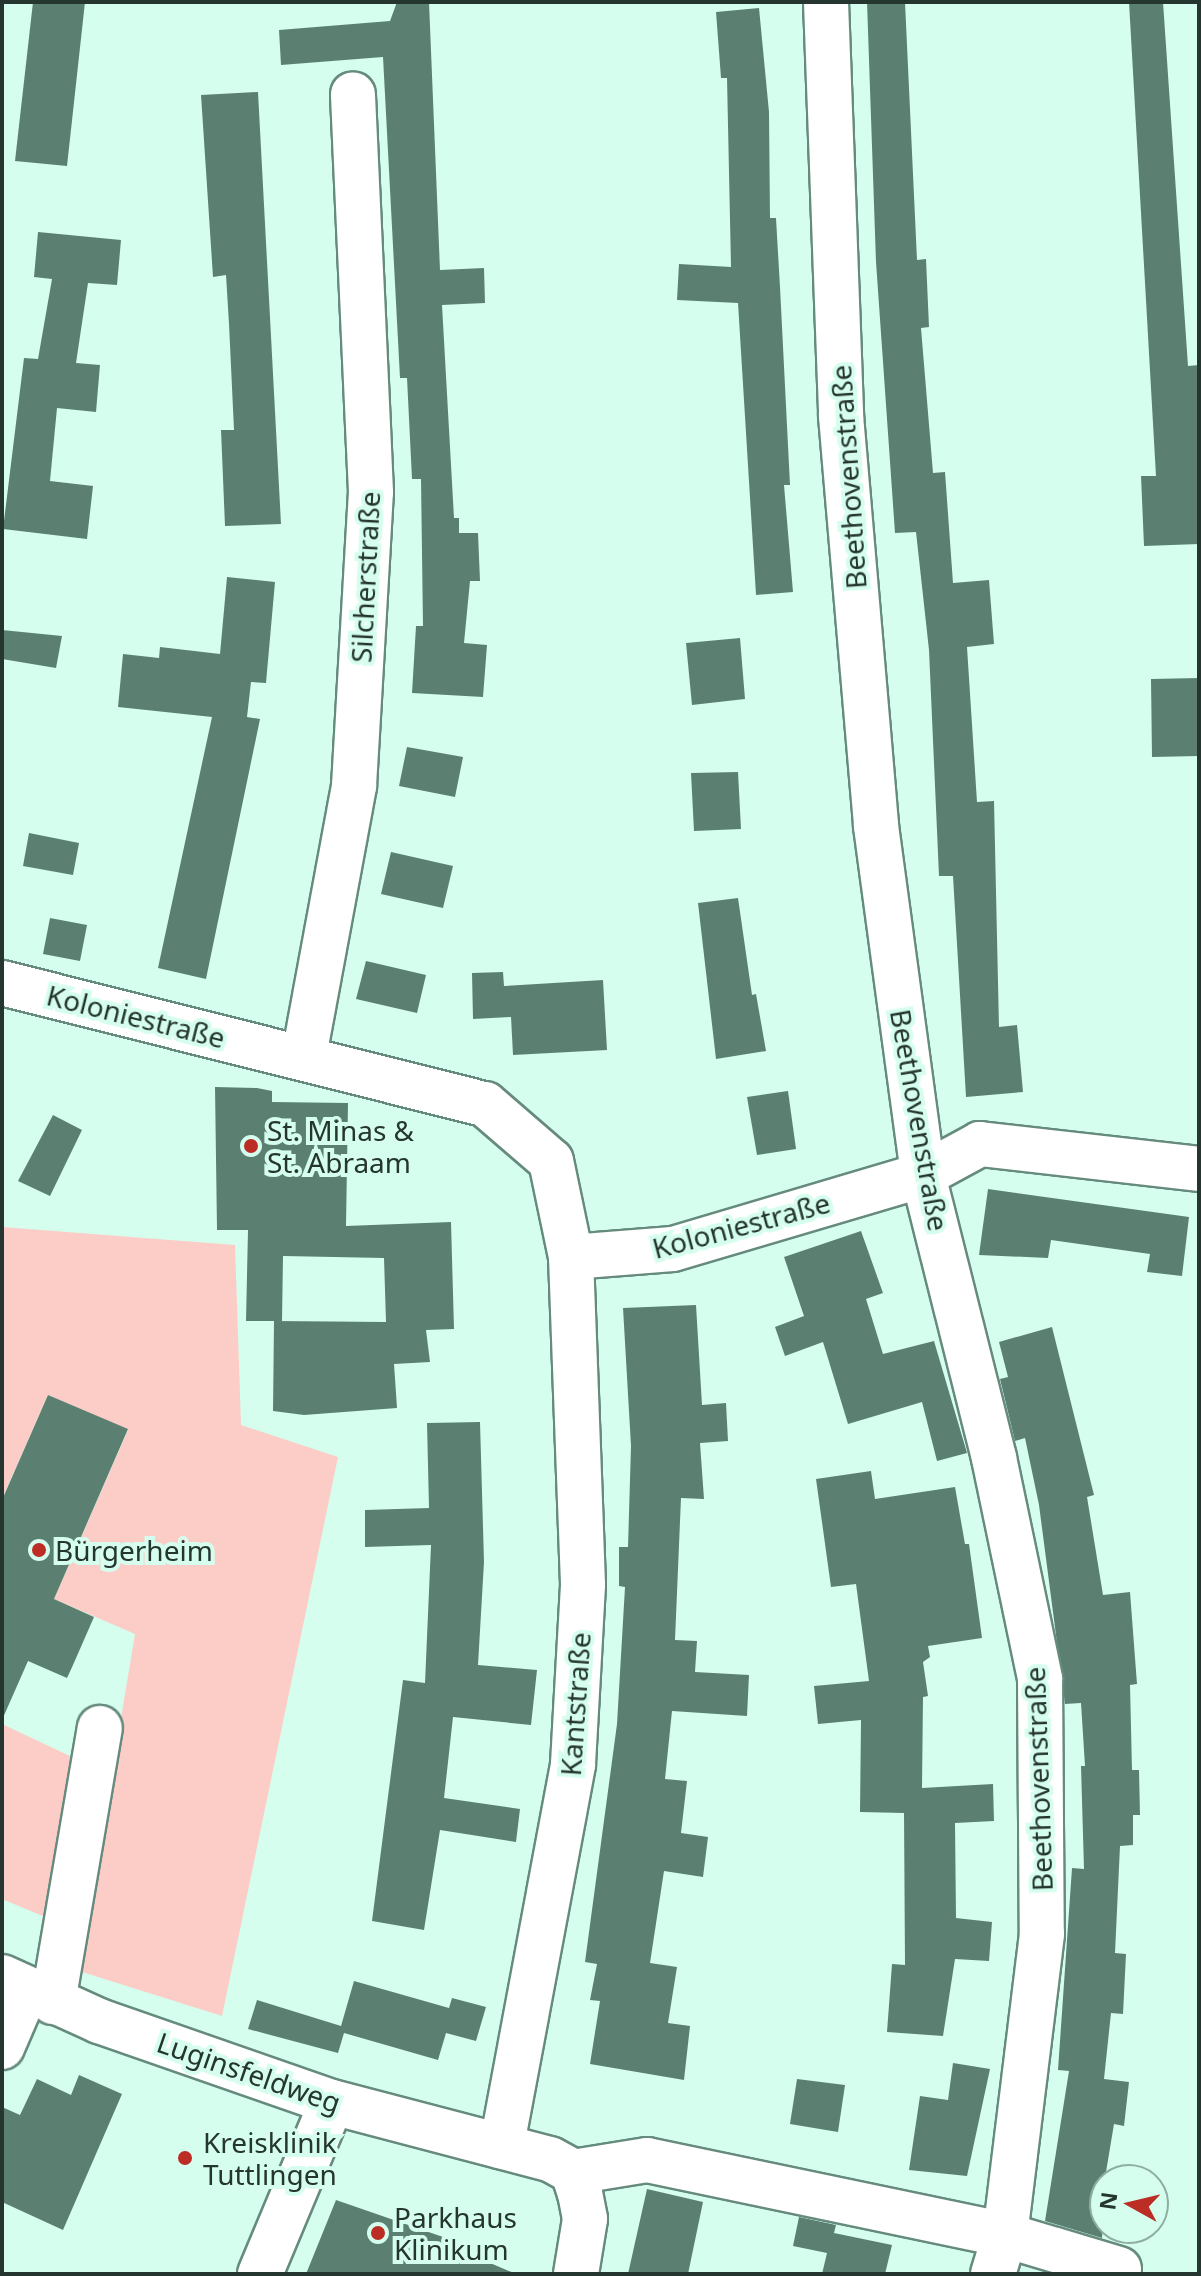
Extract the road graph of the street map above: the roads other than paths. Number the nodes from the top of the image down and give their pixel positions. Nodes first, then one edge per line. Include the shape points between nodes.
1 (826, 2) edge
2 (353, 94) dead end
3 (2, 983) edge
4 (304, 1056) junction
5 (1199, 1169) edge
6 (923, 1175) junction
7 (571, 1257) junction
8 (100, 1728) dead end
9 (27, 1990) edge
10 (2, 2047) edge
11 (332, 2102) junction
12 (502, 2146) junction
13 (573, 2172) junction
14 (999, 2254) edge
15 (1119, 2269) dead end
16 (260, 2274) edge
17 (576, 2274) edge

1 - 6 street, Beethovenstraße via 842,431 876,826
2 - 4 street, Silcherstraße via 371,492 354,786
3 - 4 street, Koloniestraße
4 - 7 street, Koloniestraße via 485,1104 551,1161
5 - 6 street, Koloniestraße via 980,1144
6 - 7 street, Koloniestraße via 673,1249
6 - 14 street, Beethovenstraße via 994,1458 1040,1679 1042,1934
7 - 12 street, Kantstraße via 583,1585 573,1765
8 - 9 street
9 - 10 street
9 - 11 street, Luginsfeldweg
11 - 12 street, Luginsfeldweg
11 - 16 street
12 - 13 street, Luginsfeldweg via 550,2159
13 - 14 street via 647,2160
13 - 17 street via 585,2219
14 - 15 street

